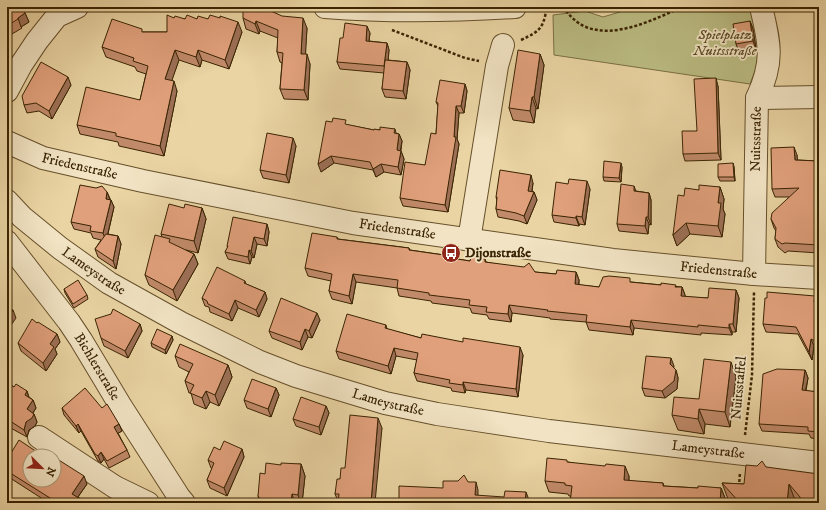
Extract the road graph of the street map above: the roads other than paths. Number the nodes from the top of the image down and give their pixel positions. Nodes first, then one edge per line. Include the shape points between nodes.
1 (77, 7) edge
2 (324, 7) edge
3 (516, 7) edge
4 (761, 7) edge
5 (500, 56) road end
6 (7, 91) edge
7 (819, 97) edge
8 (757, 98) junction
9 (7, 142) edge
10 (7, 201) edge
11 (469, 240) junction
12 (7, 242) edge
13 (754, 274) junction
14 (819, 278) edge
15 (39, 437) dead end
16 (819, 463) edge
17 (181, 500) edge
18 (148, 503) edge
19 (157, 503) edge

1 - 6 street via 57,16 37,41
2 - 3 street via 405,11
4 - 8 street, Nuitsstraße via 768,35 769,59
5 - 11 street
7 - 8 street
8 - 13 street, Nuitsstraße
9 - 11 street, Friedenstraße via 43,158 143,181 353,222
10 - 16 street, Lameystraße via 22,217 60,248 109,283 260,362 296,376 437,414 549,431
11 - 13 street, Friedenstraße via 613,260
12 - 17 street, Bichlerstraße via 81,340
13 - 14 street, Friedenstraße
15 - 18 street via 115,487
17 - 19 street, Bichlerstraße

